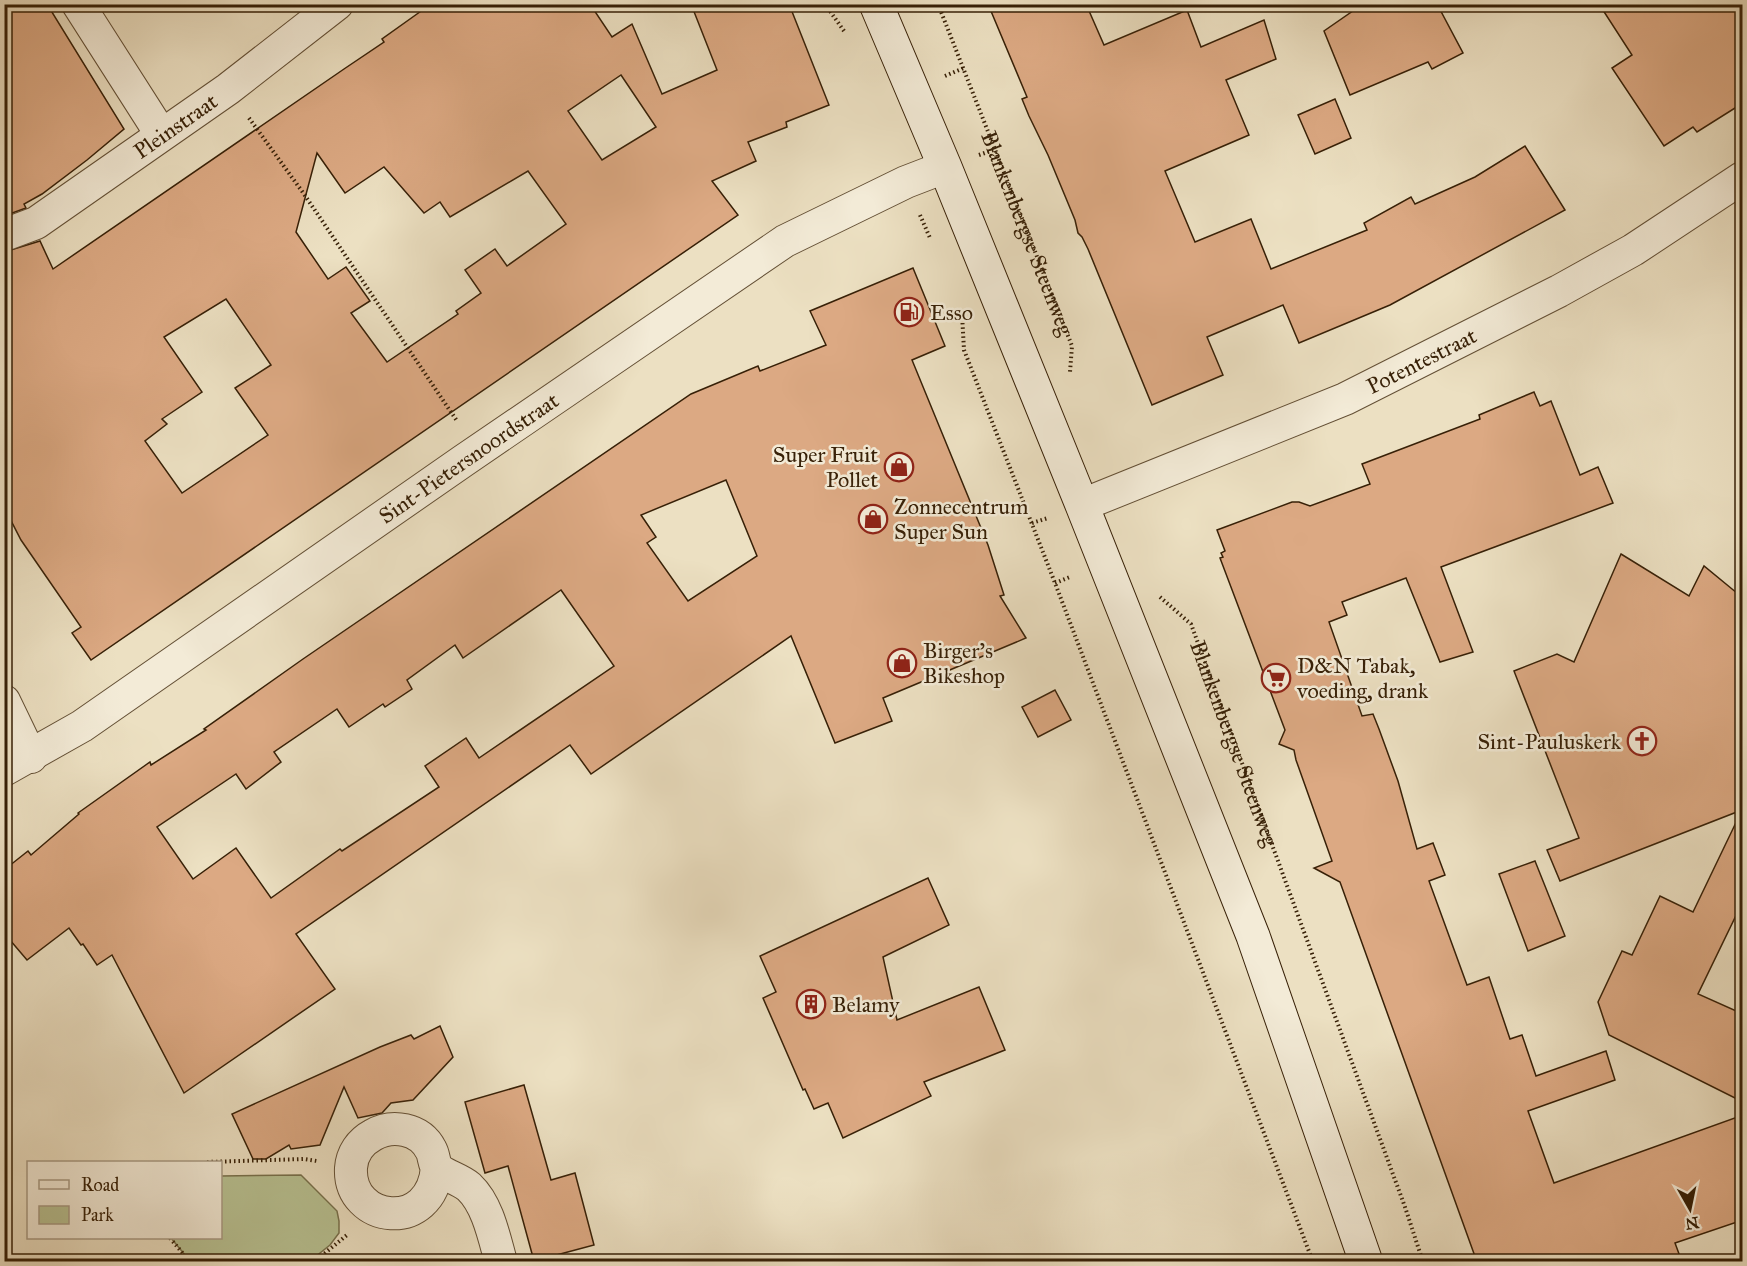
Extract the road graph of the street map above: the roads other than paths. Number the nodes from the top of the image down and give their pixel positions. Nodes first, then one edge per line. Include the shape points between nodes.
1 (78, 4) edge
2 (876, 4) edge
3 (327, 7) edge
4 (161, 134) junction
5 (945, 167) junction
6 (1742, 181) edge
7 (4, 235) edge
8 (1082, 505) junction
9 (4, 701) edge
10 (18, 763) edge
11 (437, 1167) junction
12 (501, 1262) edge
13 (1366, 1262) edge

1 - 4 street
2 - 5 main road
3 - 4 street, Pleinstraat via 228,88
4 - 7 street, Pleinstraat via 36,223
5 - 8 main road
5 - 10 street, Sint-Pietersnoordstraat via 785,241 82,726
6 - 8 street, Potentestraat via 1559,291 1345,399
8 - 13 main road via 1253,936
9 - 10 street
11 - 11 street via 431,1149 421,1137 398,1128 382,1130 366,1139 356,1150 351,1174 354,1189 369,1206 379,1212 400,1214 414,1210 426,1200 436,1182
11 - 12 street via 468,1186 481,1203

